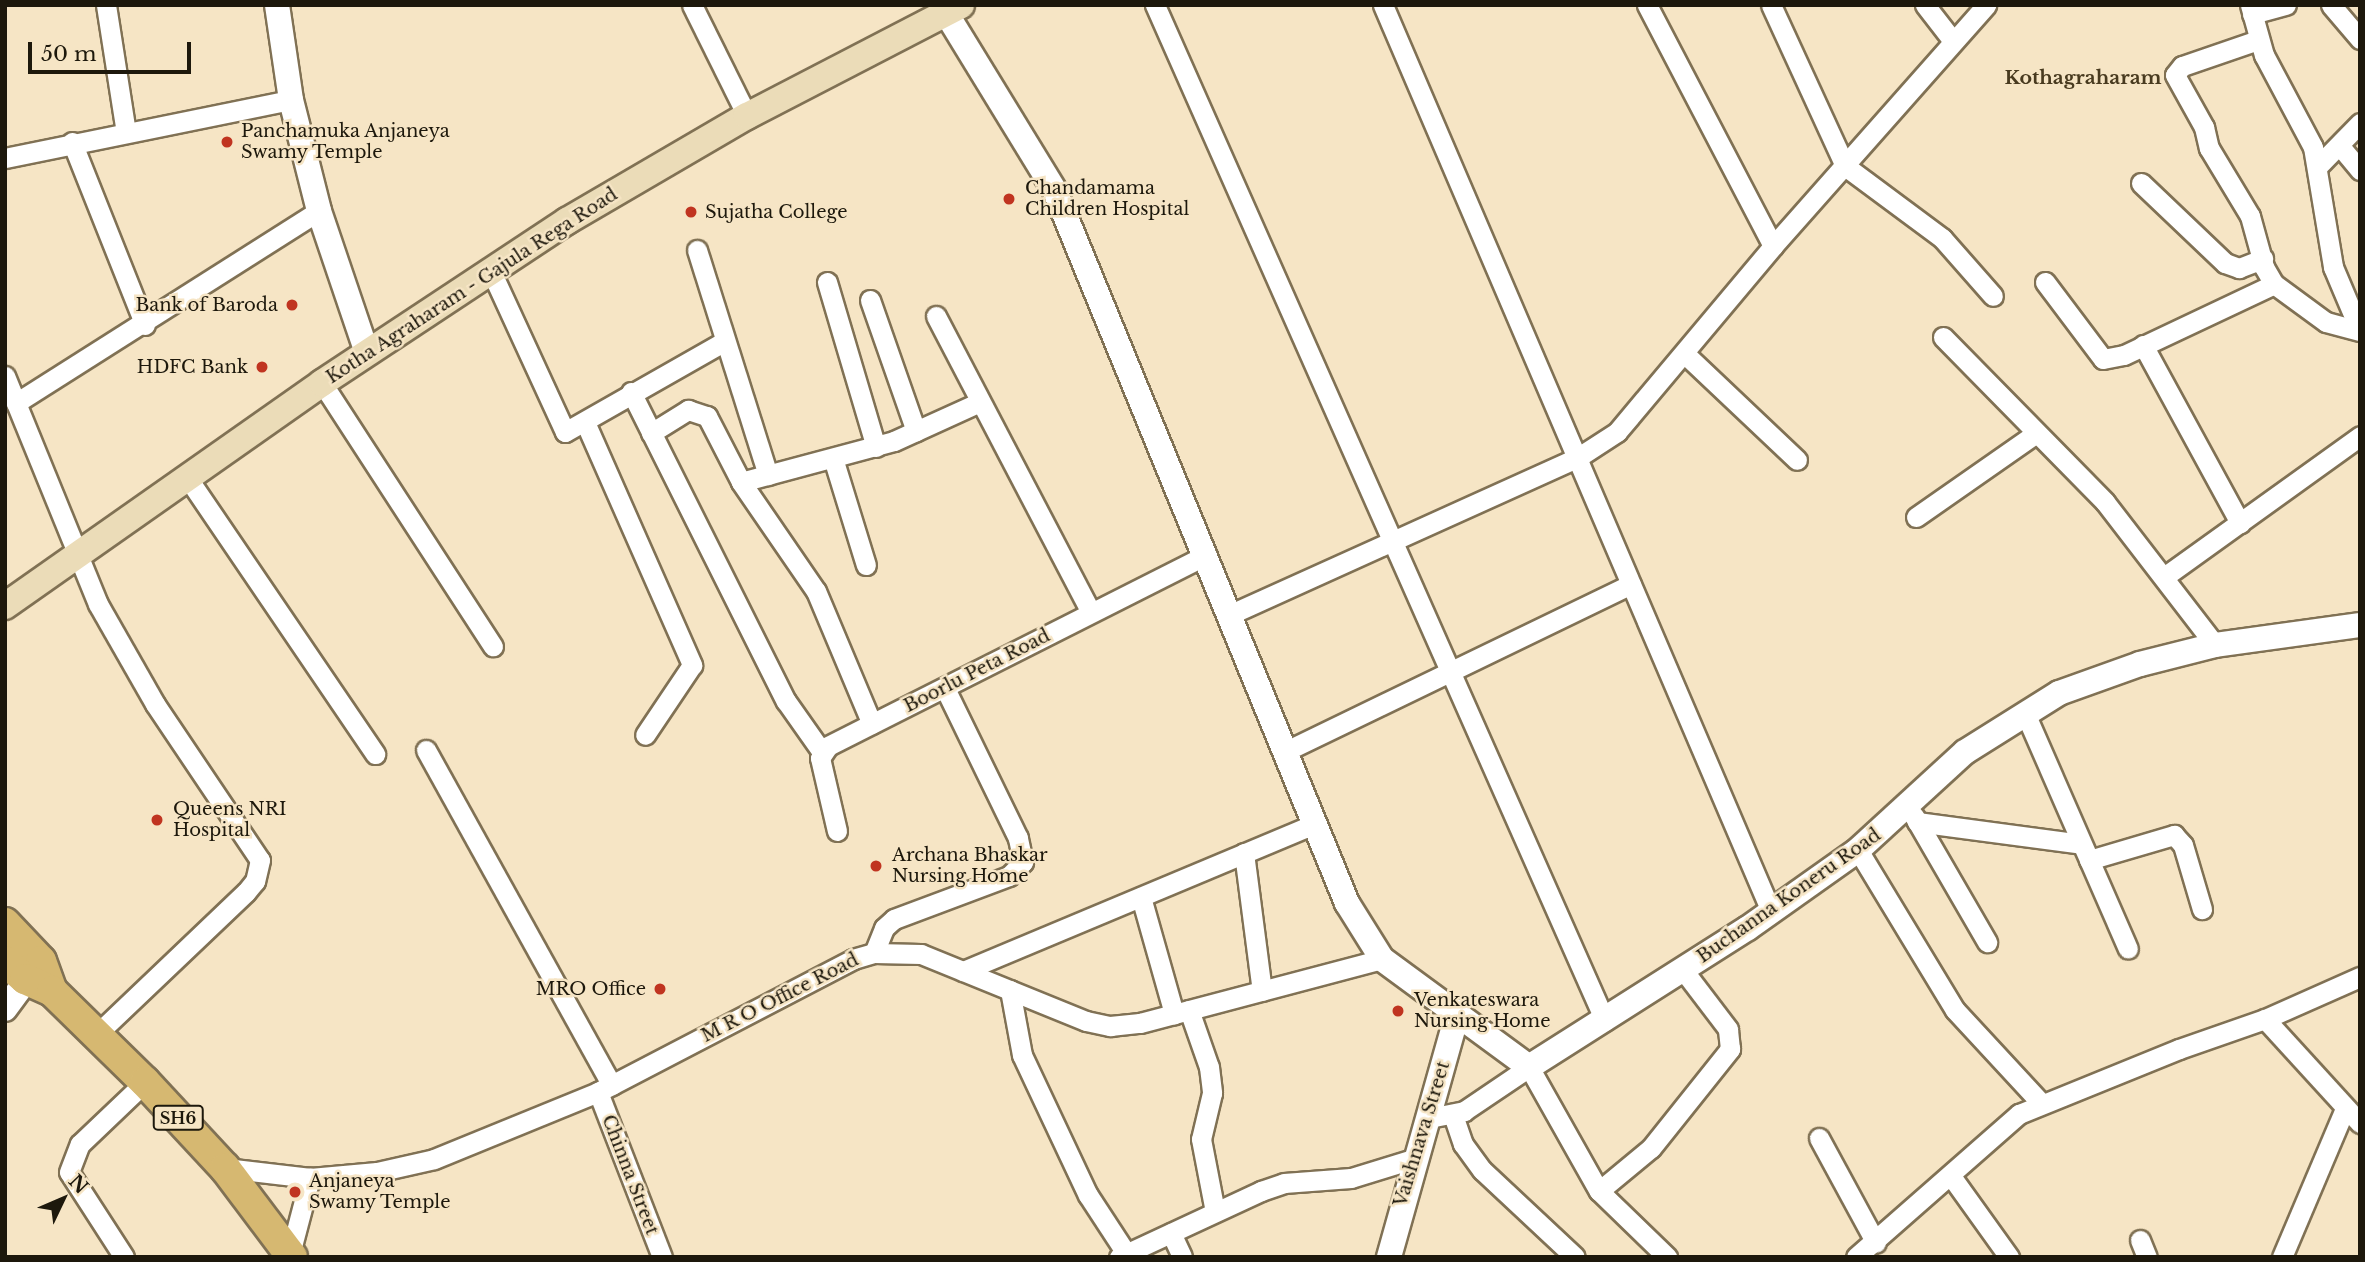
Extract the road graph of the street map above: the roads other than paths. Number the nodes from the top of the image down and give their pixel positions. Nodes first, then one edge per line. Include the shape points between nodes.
1 (106, 5) edge
2 (277, 5) edge
3 (692, 5) edge
4 (1155, 5) edge
5 (1383, 5) edge
6 (1647, 5) edge
7 (1771, 5) edge
8 (1925, 5) edge
9 (1986, 5) edge
10 (2286, 5) edge
11 (2331, 5) edge
12 (950, 8) edge
13 (2251, 10) edge
14 (2360, 38) edge
15 (2258, 40) junction
16 (1953, 41) junction
17 (291, 100) junction
18 (747, 116) junction
19 (2360, 123) edge
20 (126, 132) junction
21 (72, 142) junction
22 (2339, 145) junction
23 (5, 158) edge
24 (1845, 166) junction
25 (2318, 166) junction
26 (2360, 170) edge
27 (2141, 183) dead end
28 (319, 211) junction
29 (1773, 246) junction
30 (697, 250) dead end
31 (2263, 259) junction
32 (491, 271) junction
33 (827, 282) dead end
34 (2045, 282) dead end
35 (2274, 284) junction
36 (1993, 296) dead end
37 (870, 300) dead end
38 (936, 316) dead end
39 (145, 325) junction
40 (2360, 331) edge
41 (1943, 337) dead end
42 (725, 341) junction
43 (2143, 345) junction
44 (367, 353) junction
45 (1685, 354) junction
46 (5, 376) edge
47 (322, 383) junction
48 (631, 391) junction
49 (980, 402) junction
50 (16, 404) junction
51 (585, 422) junction
52 (916, 431) junction
53 (651, 433) junction
54 (2035, 434) junction
55 (2360, 436) edge
56 (876, 447) junction
57 (833, 458) junction
58 (1577, 458) junction
59 (1797, 460) dead end
60 (768, 475) junction
61 (187, 477) junction
62 (741, 482) junction
63 (1916, 517) dead end
64 (2240, 523) junction
65 (1389, 540) junction
66 (77, 555) junction
67 (1206, 555) junction
68 (866, 565) dead end
69 (2164, 577) junction
70 (1631, 583) junction
71 (5, 606) edge
72 (1091, 612) junction
73 (1231, 614) junction
74 (2360, 625) edge
75 (2215, 645) junction
76 (493, 646) dead end
77 (1448, 671) junction
78 (945, 688) junction
79 (2025, 713) junction
80 (872, 724) junction
81 (645, 735) dead end
82 (426, 750) dead end
83 (822, 751) junction
84 (1286, 751) junction
85 (375, 754) dead end
86 (1913, 815) junction
87 (1315, 824) junction
88 (837, 831) dead end
89 (1858, 850) junction
90 (2086, 852) junction
91 (1244, 853) junction
92 (1140, 897) junction
93 (2202, 909) dead end
94 (1771, 911) junction
95 (5, 923) edge
96 (1987, 942) dead end
97 (2128, 949) dead end
98 (874, 953) junction
99 (1382, 959) junction
100 (19, 965) edge
101 (1683, 970) junction
102 (963, 971) junction
103 (2360, 977) edge
104 (1010, 990) junction
105 (1262, 991) junction
106 (5, 1009) edge
107 (1182, 1012) junction
108 (1458, 1012) junction
109 (2265, 1019) junction
110 (1605, 1021) junction
111 (97, 1034) junction
112 (1529, 1067) junction
113 (145, 1082) junction
114 (605, 1088) junction
115 (2041, 1103) junction
116 (1441, 1116) junction
117 (2352, 1117) edge
118 (1819, 1138) dead end
119 (1416, 1158) junction
120 (225, 1168) junction
121 (1951, 1176) junction
122 (310, 1178) junction
123 (1599, 1191) junction
124 (1215, 1212) junction
125 (1171, 1233) junction
126 (1876, 1243) junction
127 (291, 1255) edge
128 (1122, 1255) edge
129 (124, 1257) edge
130 (662, 1257) edge
131 (1182, 1257) edge
132 (1389, 1257) edge
133 (1575, 1257) edge
134 (1667, 1257) edge
135 (1856, 1257) edge
136 (2009, 1257) edge
137 (2282, 1257) edge

1 - 20 street
2 - 17 street
3 - 18 street
4 - 65 street
5 - 58 street
6 - 29 street
7 - 24 street
8 - 16 street
9 - 16 street
10 - 13 street
11 - 14 street
12 - 18 main road, Kotha Agraharam - Gajula Rega Road
12 - 67 street via 1055,191
13 - 15 street
15 - 25 street
15 - 31 street via 2182,66 2175,75 2204,127 2209,148 2250,216
16 - 24 street
17 - 20 street
17 - 28 street
18 - 32 main road, Kotha Agraharam - Gajula Rega Road
19 - 22 street
20 - 21 street
21 - 23 street
21 - 39 street
22 - 25 street
22 - 26 street
24 - 29 street
24 - 36 street via 1942,238
25 - 40 street via 2333,267
27 - 31 street via 2225,263 2239,268
28 - 39 street
28 - 44 street
29 - 45 street
30 - 42 street
31 - 35 street
32 - 44 main road, Kotha Agraharam - Gajula Rega Road
32 - 51 street via 565,432
33 - 56 street
34 - 43 street via 2103,359
35 - 40 street via 2326,322
35 - 43 street
37 - 52 street
38 - 49 street
39 - 50 street
41 - 54 street
42 - 48 street
42 - 60 street
43 - 64 street
44 - 47 main road, Kotha Agraharam - Gajula Rega Road
45 - 58 street via 1637,414
45 - 59 street
46 - 50 street
47 - 61 main road, Kotha Agraharam - Gajula Rega Road
47 - 76 street
48 - 51 street
48 - 53 street
49 - 52 street
49 - 72 street
50 - 66 street
51 - 81 street via 692,665
52 - 56 street
53 - 62 street via 688,410 703,411
53 - 83 street via 786,701
54 - 63 street
54 - 69 street via 2105,502
55 - 64 street
56 - 57 street
57 - 60 street
57 - 68 street
58 - 65 street
58 - 70 street
60 - 62 street
61 - 66 main road, Kotha Agraharam - Gajula Rega Road
61 - 85 street
62 - 80 street via 816,591
64 - 69 street
65 - 73 street
65 - 77 street
66 - 71 main road, Kotha Agraharam - Gajula Rega Road
66 - 111 street via 98,604 155,704 260,860 255,881 246,892
67 - 72 street, Boorlu Peta Road
67 - 73 street
69 - 75 street
70 - 77 street
70 - 94 street
72 - 78 street, Boorlu Peta Road
73 - 84 street
74 - 75 street, Buchanna Koneru Road
75 - 79 street, Buchanna Koneru Road via 2098,677
77 - 84 street
77 - 110 street
78 - 80 street, Boorlu Peta Road
78 - 98 street via 1018,838 1023,862 1009,876 894,919 884,928
79 - 86 street, Buchanna Koneru Road via 1965,752
79 - 90 street
80 - 83 street, Boorlu Peta Road
82 - 114 street, Chinna Street
83 - 88 street
84 - 87 street
86 - 89 street, Buchanna Koneru Road
86 - 90 street
86 - 96 street
87 - 91 street
87 - 99 street via 1347,903
89 - 94 street, Buchanna Koneru Road
89 - 115 street via 1955,1010
90 - 93 street via 2174,835 2183,845
90 - 97 street
91 - 92 street
91 - 105 street
92 - 102 street
92 - 107 street
94 - 101 street, Buchanna Koneru Road
95 - 100 main road, SH6
98 - 102 street, M R O Office Road via 921,954
98 - 114 street, M R O Office Road via 853,959
99 - 105 street, M R O Office Road
99 - 108 street
100 - 106 street
100 - 111 main road, SH6
101 - 110 street, Buchanna Koneru Road
101 - 123 street via 1728,1029 1730,1049 1651,1148
102 - 104 street, M R O Office Road
103 - 109 street
104 - 107 street, M R O Office Road via 1110,1026
104 - 128 street via 1022,1055 1088,1195
105 - 107 street, M R O Office Road
107 - 124 street via 1209,1067 1212,1093 1201,1139
108 - 112 street
108 - 116 street, Vaishnava Street
109 - 115 street
109 - 117 street
110 - 112 street, Buchanna Koneru Road
111 - 113 main road, SH6
112 - 116 street
112 - 123 street
113 - 120 main road, SH6
113 - 129 street via 79,1144 69,1172
114 - 122 street, M R O Office Road via 434,1159 377,1172
114 - 130 street, Chinna Street
115 - 121 street via 1997,1131
116 - 119 street, Vaishnava Street
116 - 133 street via 1482,1170
117 - 137 street
118 - 126 street
119 - 124 street via 1328,1183 1284,1183
119 - 132 street, Vaishnava Street
120 - 122 street, M R O Office Road
120 - 127 main road, SH6
121 - 126 street
121 - 136 street
122 - 127 street
123 - 134 street
124 - 125 street
125 - 128 street
125 - 131 street
126 - 135 street

